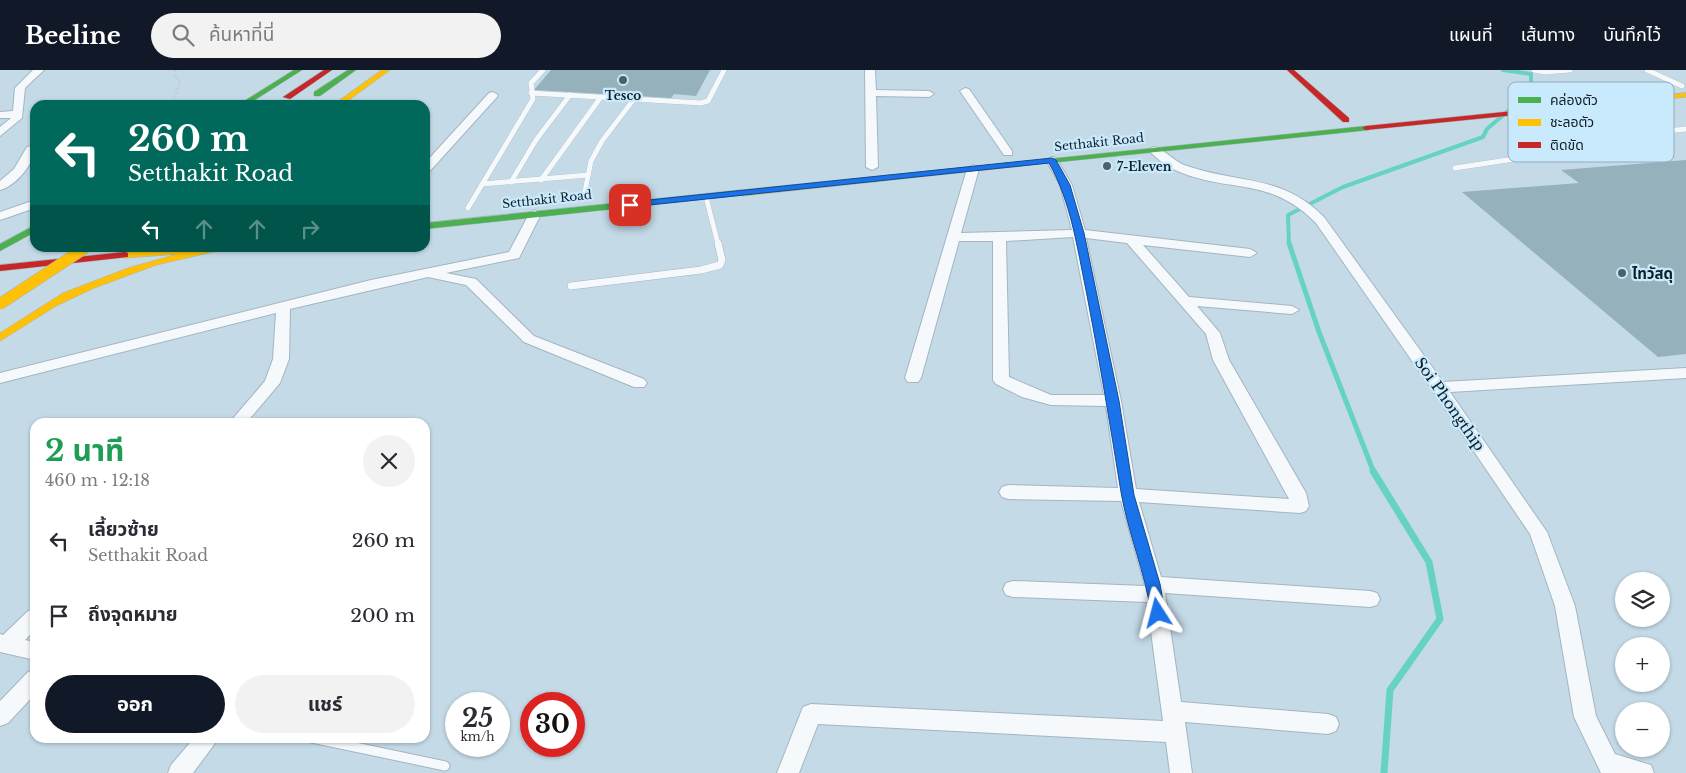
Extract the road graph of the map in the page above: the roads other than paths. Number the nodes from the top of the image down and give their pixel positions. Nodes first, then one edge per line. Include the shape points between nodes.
1 (39, 70) edge
2 (299, 70) edge
3 (329, 70) edge
4 (353, 70) edge
5 (387, 70) edge
6 (544, 70) edge
7 (724, 70) edge
8 (870, 70) edge
9 (1290, 70) edge
10 (1534, 70) edge
11 (1570, 70) edge
12 (1647, 70) edge
13 (1671, 82) edge
14 (965, 91) dead end
15 (531, 93) junction
16 (872, 93) junction
17 (930, 94) dead end
18 (493, 95) dead end
19 (570, 96) junction
20 (601, 97) junction
21 (634, 99) junction
22 (250, 100) edge
23 (283, 100) edge
24 (308, 100) dead end
25 (344, 100) edge
26 (1508, 103) edge
27 (1508, 113) edge
28 (18, 114) junction
29 (0, 115) edge
30 (1346, 120) junction
31 (1358, 128) junction
32 (0, 133) edge
33 (1154, 150) junction
34 (30, 151) edge
35 (1008, 153) junction
36 (979, 156) dead end
37 (1052, 160) junction
38 (1508, 160) edge
39 (430, 164) edge
40 (872, 167) dead end
41 (1455, 168) dead end
42 (973, 169) junction
43 (588, 175) junction
44 (541, 180) junction
45 (511, 182) junction
46 (482, 184) junction
47 (704, 184) dead end
48 (0, 186) edge
49 (584, 196) dead end
50 (706, 197) junction
51 (1293, 198) joint
52 (30, 206) edge
53 (488, 206) dead end
54 (464, 208) joint
55 (1313, 211) joint
56 (534, 214) junction
57 (0, 216) edge
58 (30, 222) edge
59 (430, 225) edge
60 (6, 231) dead end
61 (30, 231) edge
62 (1079, 233) junction
63 (952, 237) junction
64 (999, 237) junction
65 (1131, 240) junction
66 (19, 249) dead end
67 (0, 250) edge
68 (46, 252) dead end
69 (79, 252) edge
70 (130, 252) edge
71 (163, 252) edge
72 (196, 252) edge
73 (1250, 252) dead end
74 (125, 255) junction
75 (0, 268) edge
76 (428, 273) junction
77 (0, 282) edge
78 (570, 286) dead end
79 (1185, 301) junction
80 (0, 303) edge
81 (50, 305) junction
82 (282, 308) junction
83 (1292, 310) dead end
84 (0, 337) edge
85 (1686, 373) edge
86 (0, 378) edge
87 (913, 378) dead end
88 (639, 383) dead end
89 (1439, 387) junction
90 (1113, 401) junction
91 (242, 418) edge
92 (1008, 492) dead end
93 (1128, 495) junction
94 (1013, 589) dead end
95 (1154, 589) junction
96 (1370, 600) dead end
97 (30, 622) edge
98 (4, 643) edge
99 (30, 650) edge
100 (30, 684) edge
101 (0, 716) edge
102 (1174, 722) junction
103 (1328, 724) dead end
104 (204, 743) edge
105 (336, 743) edge
106 (445, 766) dead end
107 (1611, 768) edge
108 (179, 773) edge
109 (788, 773) edge
110 (1181, 773) edge
111 (1643, 773) edge

1 - 28 street via 17,91
2 - 22 main road
3 - 23 main road
4 - 24 main road
5 - 25 main road
6 - 15 lane via 529,86
7 - 21 lane via 708,101
8 - 16 street
9 - 30 main road
10 - 11 lane
12 - 13 lane
14 - 35 street
15 - 19 lane
15 - 46 lane via 533,99
16 - 17 street
16 - 40 street
18 - 39 street
19 - 20 lane
19 - 45 lane via 536,140
20 - 21 lane
20 - 44 lane
21 - 43 lane via 602,141
26 - 30 main road, Setthakit Road
27 - 31 main road, Setthakit Road
28 - 29 street
28 - 32 street
30 - 31 main road
30 - 35 main road, Setthakit Road
31 - 33 main road, Setthakit Road
33 - 37 main road, Setthakit Road
33 - 51 street, Soi Phongthip via 1182,169 1267,186
34 - 48 street via 20,170
35 - 36 main road, Setthakit Road
37 - 42 main road, Setthakit Road
37 - 62 street via 1066,185
38 - 41 lane
42 - 50 main road, Setthakit Road
42 - 63 street
43 - 44 lane
43 - 49 lane
44 - 45 lane
45 - 46 lane
46 - 54 lane
47 - 50 main road
50 - 56 main road, Setthakit Road
50 - 78 lane via 722,260 720,265
51 - 55 street, Soi Phongthip
52 - 57 street
53 - 54 main road, Setthakit Road
55 - 89 street, Soi Phongthip
56 - 59 main road, Setthakit Road
56 - 76 street via 514,255
58 - 60 main road
61 - 67 main road
62 - 64 street
62 - 65 street
62 - 90 street
63 - 64 street
63 - 87 street
64 - 90 street via 1001,380 1051,400
65 - 73 street
65 - 79 street
66 - 67 main road
68 - 77 main road
69 - 80 main road, bridge
70 - 74 main road
71 - 74 main road
72 - 81 main road via 122,272
74 - 75 main road
74 - 81 main road
76 - 82 street via 371,284
76 - 88 street via 471,282 530,339
79 - 83 street
79 - 93 street via 1214,333 1220,360 1297,493 1300,506
80 - 84 main road via 9,308 11,322
81 - 84 main road
82 - 86 street
82 - 91 street via 281,359 266,390
85 - 89 street
89 - 107 street, Soi Phongthip via 1538,532 1565,606 1586,717
90 - 93 street
92 - 93 street
93 - 95 street
94 - 95 street
95 - 96 street
95 - 102 street
97 - 98 street
98 - 99 street
100 - 101 street
102 - 103 street
102 - 109 street via 811,714
102 - 110 street
104 - 108 street
105 - 106 lane
107 - 111 street

